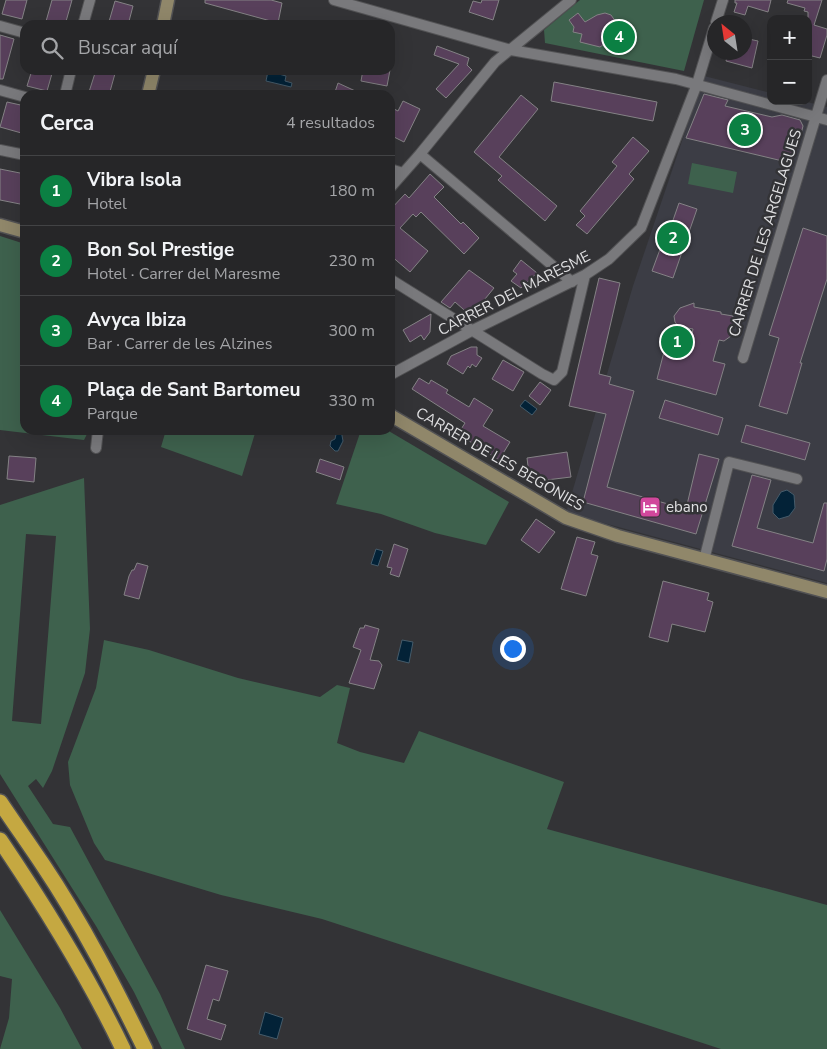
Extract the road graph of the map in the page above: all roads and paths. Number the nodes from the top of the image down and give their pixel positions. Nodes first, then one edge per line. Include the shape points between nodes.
1 (90, 0) edge
2 (168, 0) edge
3 (334, 0) edge
4 (571, 0) edge
5 (723, 0) edge
6 (718, 15) edge
7 (84, 20) edge
8 (164, 20) edge
9 (0, 26) edge
10 (20, 32) edge
11 (511, 50) junction
12 (707, 51) edge
13 (70, 75) edge
14 (153, 75) edge
15 (827, 80) edge
16 (697, 84) junction
17 (0, 90) edge
18 (66, 90) edge
19 (149, 90) edge
20 (20, 96) edge
21 (816, 116) junction
22 (827, 120) edge
23 (0, 150) edge
24 (20, 154) edge
25 (420, 154) junction
26 (395, 171) edge
27 (403, 173) junction
28 (395, 182) edge
29 (0, 225) edge
30 (20, 231) edge
31 (585, 275) junction
32 (572, 282) junction
33 (395, 283) edge
34 (473, 330) junction
35 (742, 358) dead end
36 (395, 373) edge
37 (395, 418) edge
38 (97, 435) edge
39 (96, 448) dead end
40 (797, 479) dead end
41 (704, 560) junction
42 (827, 592) edge
43 (0, 802) edge
44 (0, 840) edge
45 (123, 1049) edge
46 (145, 1049) edge

1 - 7 street
2 - 8 street
3 - 11 street
4 - 11 street
5 - 6 street
9 - 10 street
11 - 16 street
11 - 25 street via 495,62
12 - 16 street, CARRER DEL MARESME
13 - 18 street
14 - 19 street
15 - 21 street, CARRER DE LES ARGELAGUES
16 - 21 street
16 - 31 street, CARRER DEL MARESME via 641,228 609,259
17 - 20 street
21 - 22 street
21 - 35 street, CARRER DE LES ARGELAGUES
23 - 24 street
25 - 27 street
25 - 32 street
26 - 27 street
27 - 28 street
29 - 30 street
31 - 32 street, CARRER DEL MARESME
31 - 34 street via 562,372 554,380
32 - 34 street, CARRER DEL MARESME
33 - 34 street
34 - 36 street, CARRER DEL MARESME
37 - 41 street, CARRER DE LES BEGONIES via 566,518
38 - 39 street
40 - 41 street via 729,462
41 - 42 street, CARRER DE LES BEGONIES
43 - 46 highway via 81,928
44 - 45 highway via 64,941

